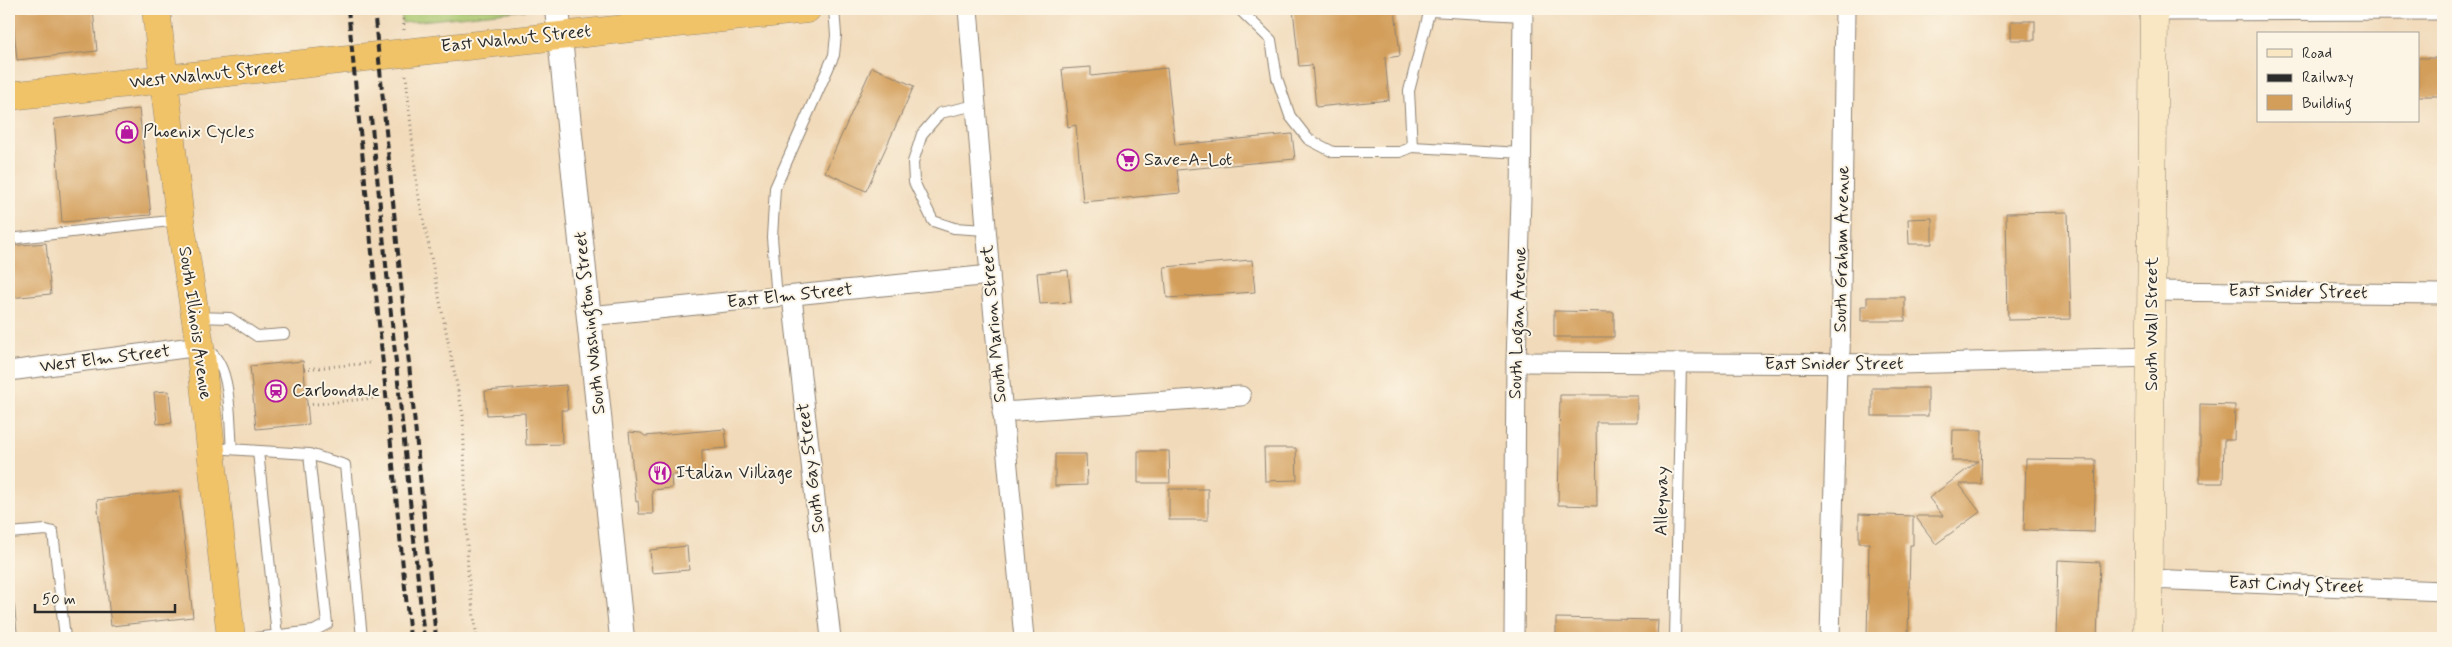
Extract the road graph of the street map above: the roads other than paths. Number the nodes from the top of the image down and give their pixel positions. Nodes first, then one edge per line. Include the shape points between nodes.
1 (156, 9) edge
2 (807, 9) edge
3 (834, 9) edge
4 (968, 9) edge
5 (1239, 9) edge
6 (1845, 9) edge
7 (1430, 10) edge
8 (2154, 10) edge
9 (2443, 10) edge
10 (1523, 12) edge
11 (558, 22) edge
12 (405, 52) joint
13 (163, 80) junction
14 (9, 96) edge
15 (976, 105) junction
16 (1412, 146) junction
17 (1522, 153) junction
18 (180, 220) junction
19 (986, 230) junction
20 (9, 239) edge
21 (990, 275) junction
22 (2152, 291) junction
23 (2443, 294) edge
24 (784, 298) junction
25 (590, 316) junction
26 (196, 317) junction
27 (284, 334) dead end
28 (200, 346) junction
29 (2152, 357) junction
30 (1516, 362) junction
31 (1681, 364) junction
32 (1837, 364) junction
33 (9, 371) edge
34 (1241, 396) dead end
35 (1002, 412) junction
36 (221, 448) junction
37 (258, 451) junction
38 (309, 454) junction
39 (9, 533) edge
40 (2148, 579) junction
41 (2443, 591) edge
42 (9, 607) edge
43 (277, 636) junction
44 (12, 638) edge
45 (66, 638) edge
46 (231, 638) edge
47 (255, 638) edge
48 (362, 638) edge
49 (622, 638) edge
50 (830, 638) edge
51 (1024, 638) edge
52 (1514, 638) edge
53 (1676, 638) edge
54 (1830, 638) edge
55 (2148, 638) edge

1 - 13 highway, South Illinois Avenue
2 - 11 highway, East Walnut Street
3 - 24 lane via 834,55 776,188 772,237
4 - 15 street, South Marion Street
5 - 16 lane via 1271,40 1277,78 1290,116 1308,139 1332,152 1400,152
6 - 32 street, South Graham Avenue via 1840,358
7 - 10 lane
7 - 16 lane via 1409,91
8 - 9 street
8 - 22 main road, South Wall Street
10 - 17 street, South Logan Avenue
11 - 12 highway, East Walnut Street
11 - 25 street, South Washington Street
12 - 13 highway, West Walnut Street
13 - 14 highway, West Walnut Street
13 - 18 highway, South Illinois Avenue
15 - 19 street, South Marion Street
15 - 19 lane via 940,113 922,134 912,162 914,182 933,220 954,228
16 - 17 lane
17 - 30 street, South Logan Avenue
18 - 20 lane
18 - 26 highway, South Illinois Avenue
19 - 21 street, South Marion Street
21 - 24 street, East Elm Street
21 - 35 street, South Marion Street
22 - 23 street, East Snider Street
22 - 29 main road, South Wall Street
24 - 25 street, East Elm Street
24 - 50 street, South Gay Street
25 - 49 street, South Washington Street
26 - 27 lane via 230,318 257,336
26 - 28 highway, South Illinois Avenue
28 - 33 street, West Elm Street
28 - 36 highway, South Illinois Avenue
29 - 32 street, East Snider Street
29 - 40 main road, South Wall Street
30 - 31 street, East Snider Street
30 - 52 street, South Logan Avenue
31 - 32 street, East Snider Street
31 - 53 lane, Alleyway
32 - 54 street, South Graham Avenue
34 - 35 street
35 - 51 street, South Marion Street
36 - 37 lane
36 - 46 highway, South Illinois Avenue
37 - 38 lane
37 - 43 lane
38 - 43 lane via 327,624 314,631
38 - 48 lane via 345,465
39 - 45 lane via 52,532
40 - 41 street, East Cindy Street
40 - 55 main road, South Wall Street
42 - 44 lane
43 - 47 lane

